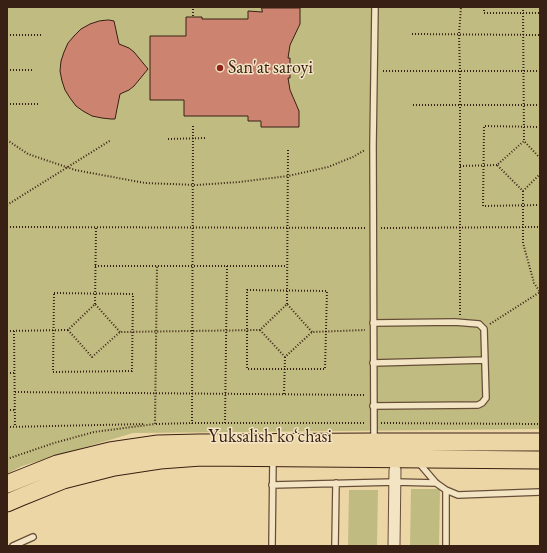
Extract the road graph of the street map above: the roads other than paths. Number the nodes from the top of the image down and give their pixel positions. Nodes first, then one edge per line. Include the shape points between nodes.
1 (375, 7) edge
2 (373, 323) junction
3 (485, 360) junction
4 (373, 364) junction
5 (373, 406) junction
6 (374, 442) junction
7 (540, 442) edge
8 (273, 457) junction
9 (415, 458) junction
10 (540, 460) edge
11 (395, 470) dead end
12 (395, 482) junction
13 (336, 483) junction
14 (436, 483) junction
15 (7, 484) edge
16 (272, 485) junction
17 (446, 490) junction
18 (540, 492) edge
19 (7, 503) edge
20 (34, 537) dead end
21 (13, 546) edge
22 (272, 546) edge
23 (335, 546) edge
24 (394, 546) edge
25 (446, 546) edge

1 - 2 lane
2 - 3 lane via 479,324 484,329
2 - 4 lane
3 - 4 lane
3 - 5 lane via 486,398 478,406
4 - 5 lane
5 - 6 lane
6 - 7 main road, Yuksalish koʻchasi
6 - 15 main road, Yuksalish koʻchasi via 158,444 110,451 56,464
8 - 9 main road, Yuksalish koʻchasi
8 - 16 lane
8 - 19 main road, Yuksalish koʻchasi via 201,456 114,467 63,480
9 - 10 main road, Yuksalish koʻchasi
9 - 14 lane
11 - 12 street
12 - 13 lane
12 - 14 lane
12 - 24 street
13 - 16 lane
13 - 23 lane
14 - 17 lane
16 - 22 lane
17 - 18 lane via 458,495
17 - 25 lane
20 - 21 lane

